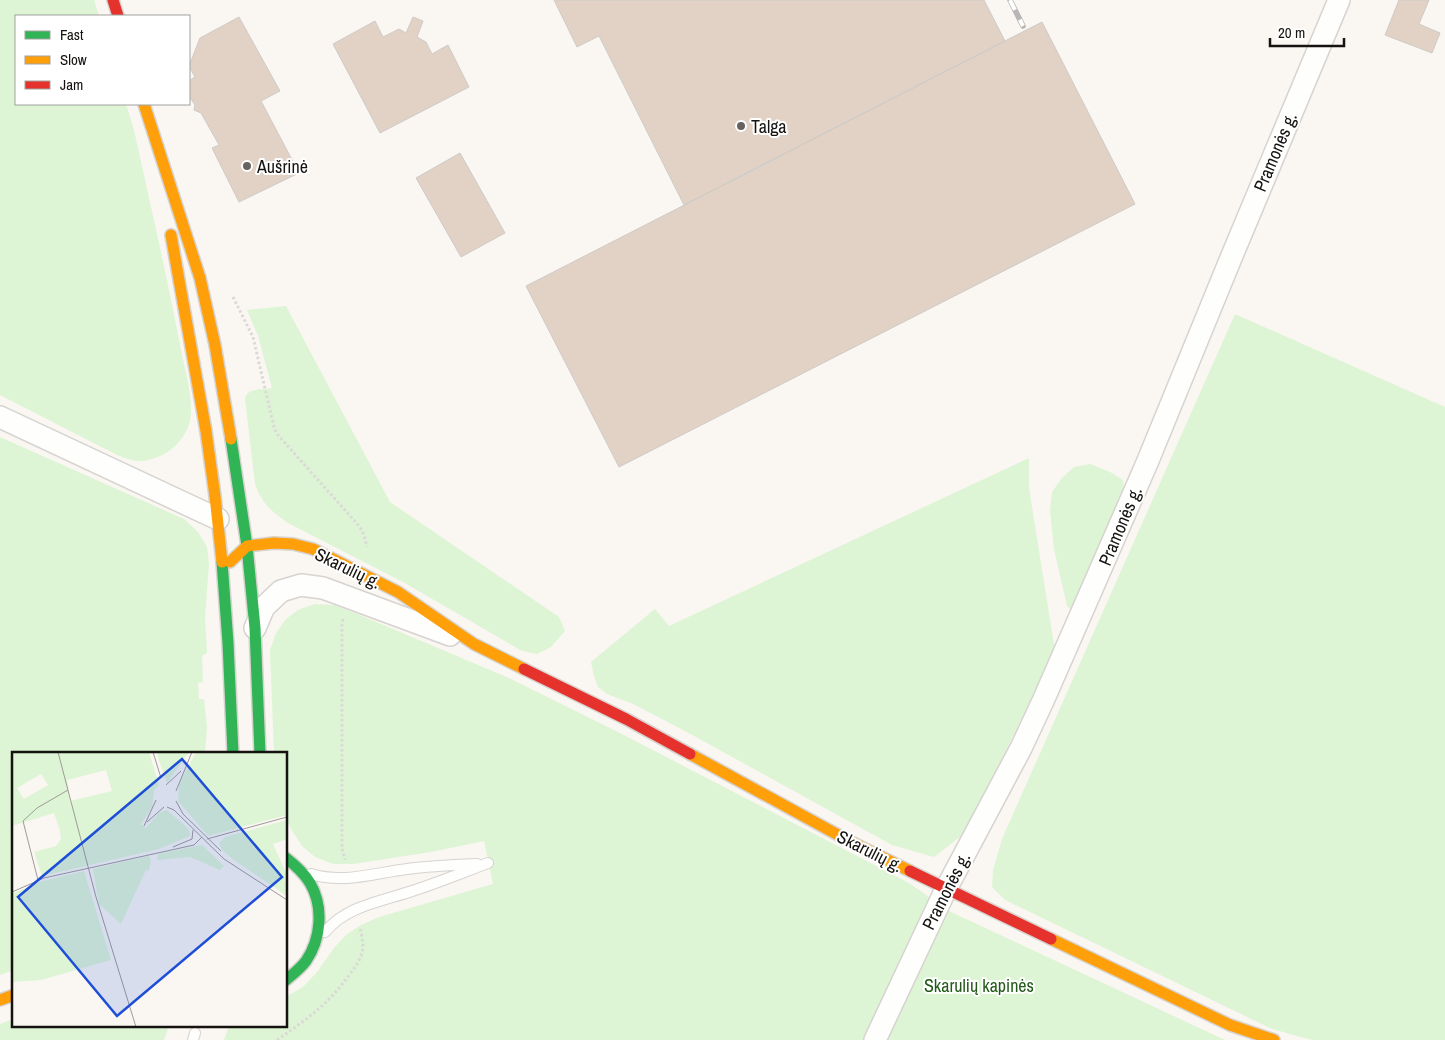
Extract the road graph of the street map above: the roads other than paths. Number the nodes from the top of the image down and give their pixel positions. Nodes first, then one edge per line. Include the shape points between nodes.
1 (113, 0) edge
2 (1339, 0) edge
3 (118, 15) edge
4 (144, 105) edge
5 (158, 149) junction
6 (0, 417) edge
7 (218, 519) junction
8 (247, 546) junction
9 (223, 578) junction
10 (255, 628) junction
11 (474, 644) junction
12 (233, 752) edge
13 (260, 752) edge
14 (288, 860) edge
15 (300, 870) junction
16 (946, 889) junction
17 (316, 942) junction
18 (288, 979) edge
19 (12, 996) edge
20 (0, 1000) edge
21 (1269, 1039) edge
22 (875, 1040) edge

1 - 3 main road
2 - 16 street, Pramonės g. via 1147,463 1050,685 1021,748
4 - 5 main road
5 - 7 main road via 202,400
5 - 8 main road via 200,278 227,412
6 - 7 street
7 - 9 main road
8 - 9 main road via 231,560
8 - 10 main road
8 - 11 main road, Skarulių g. via 274,542 313,549 398,592
9 - 12 main road
10 - 11 street, Skarulių g. via 264,607 281,591 301,585 323,588
10 - 13 main road
11 - 16 main road, Skarulių g. via 626,719 852,842
14 - 15 main road
15 - 17 main road via 312,886 318,904 320,923
15 - 17 lane via 325,878 348,879 408,869 488,863 356,909 333,922
16 - 21 main road, Skarulių g. via 1230,1025
16 - 22 street, Pramonės g.
17 - 18 main road via 307,961
19 - 20 main road

